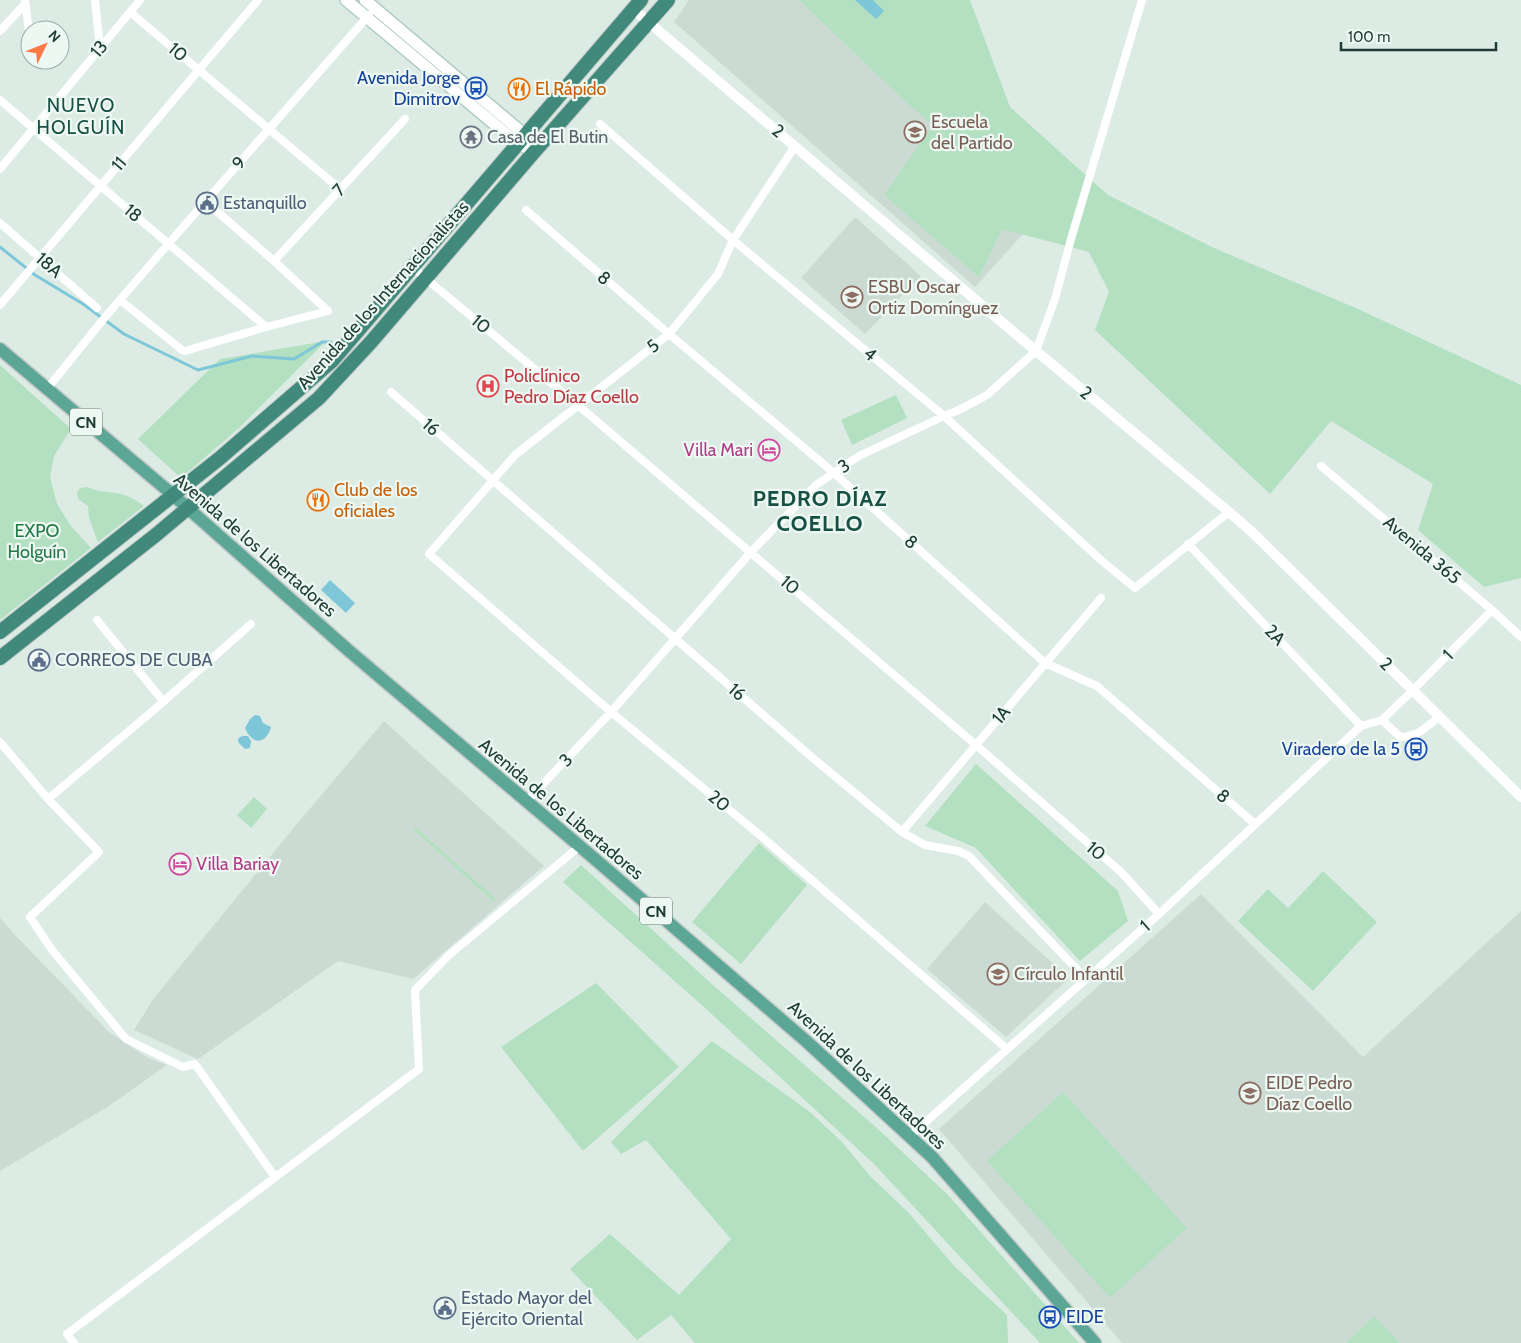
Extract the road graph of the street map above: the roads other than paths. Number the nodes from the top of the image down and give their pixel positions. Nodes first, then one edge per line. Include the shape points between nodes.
1 (95, 0) edge
2 (140, 0) edge
3 (258, 0) edge
4 (346, 0) edge
5 (365, 0) edge
6 (668, 0) edge
7 (1142, 0) edge
8 (25, 2) edge
9 (637, 4) edge
10 (374, 8) junction
11 (130, 12) junction
12 (366, 18) junction
13 (27, 20) edge
14 (649, 22) junction
15 (0, 31) edge
16 (100, 48) junction
17 (199, 70) junction
18 (0, 100) edge
19 (405, 119) dead end
20 (600, 124) dead end
21 (34, 129) junction
22 (269, 129) junction
23 (521, 139) junction
24 (795, 146) junction
25 (534, 152) junction
26 (0, 169) edge
27 (101, 186) junction
28 (340, 189) junction
29 (205, 201) junction
30 (526, 210) dead end
31 (0, 224) edge
32 (734, 240) junction
33 (169, 243) junction
34 (40, 258) junction
35 (274, 261) junction
36 (412, 267) junction
37 (426, 278) junction
38 (120, 300) junction
39 (0, 305) edge
40 (97, 308) dead end
41 (266, 327) junction
42 (669, 334) junction
43 (0, 349) edge
44 (1036, 350) junction
45 (47, 389) junction
46 (391, 392) dead end
47 (579, 406) junction
48 (944, 416) junction
49 (1321, 466) dead end
50 (834, 473) junction
51 (493, 480) junction
52 (173, 495) junction
53 (188, 509) junction
54 (1229, 512) junction
55 (1188, 544) junction
56 (752, 552) junction
57 (429, 554) joint
58 (1100, 598) dead end
59 (1492, 610) junction
60 (97, 620) dead end
61 (251, 624) dead end
62 (0, 632) edge
63 (1521, 637) edge
64 (675, 638) junction
65 (0, 658) edge
66 (1045, 663) junction
67 (1413, 690) junction
68 (163, 701) junction
69 (611, 712) junction
70 (1440, 716) junction
71 (1382, 720) junction
72 (1361, 726) junction
73 (0, 742) edge
74 (976, 745) junction
75 (1521, 797) edge
76 (48, 799) junction
77 (526, 802) junction
78 (1255, 824) junction
79 (902, 832) junction
80 (580, 846) junction
81 (1159, 914) junction
82 (1086, 979) junction
83 (1007, 1049) junction
84 (910, 1136) junction
85 (275, 1177) junction
86 (74, 1343) edge
87 (1096, 1343) edge

1 - 16 street
2 - 11 street, 13
3 - 17 street, 11
4 - 12 main road
5 - 10 main road
6 - 14 highway, Avenida de los Internacionalistas
7 - 44 street, 3 via 1055,299
8 - 13 street
8 - 15 street
9 - 14 street, 2
9 - 23 highway, Avenida de los Internacionalistas
10 - 12 street, 9
10 - 23 main road
11 - 16 street, 13
11 - 17 street, 10
12 - 22 street, 9
12 - 23 main road
14 - 24 street, 2
14 - 25 highway, Avenida de los Internacionalistas
16 - 21 street, 13
17 - 22 street, 10
17 - 27 street, 11
18 - 21 street, 18
19 - 28 street, 7
20 - 32 street, 4
21 - 26 street, 13
21 - 27 street, 18
22 - 28 street, 10
22 - 29 street, 9
23 - 25 main road
23 - 36 highway, Avenida de los Internacionalistas
24 - 32 street, 5
24 - 44 street, 2
25 - 37 highway, Avenida de los Internacionalistas
27 - 33 street, 18
27 - 34 street, 11
28 - 35 street, 7
29 - 33 street, 9
29 - 35 street
30 - 42 street, 8
31 - 34 street, 18A
32 - 42 street, 5 via 718,274
32 - 48 street, 4
33 - 38 street, 9
33 - 41 street, 18
34 - 39 street, 11
34 - 40 street, 18A
35 - 41 street via 328,311
36 - 37 street, 10
36 - 52 highway, Avenida de los Internacionalistas via 332,361
37 - 47 street, 10
37 - 53 highway, Avenida de los Internacionalistas via 319,398
38 - 41 street via 182,350 188,351
38 - 45 street, 9
42 - 47 street, 5
42 - 50 street, 8
43 - 45 main road, Avenida de los Libertadores / CN
44 - 48 street, 3 via 987,395
44 - 54 street, 2
45 - 52 main road, Avenida de los Libertadores / CN
46 - 51 street, 16
47 - 51 street, 5 via 514,456
47 - 56 street, 10
48 - 50 street, 3 via 859,456
48 - 55 street, 4 via 1135,588
49 - 59 street, Avenida 365
50 - 56 street, 3 via 816,485
50 - 66 street, 8
51 - 57 street, 5
51 - 64 street, 16
52 - 53 main road, Avenida de los Libertadores / CN
52 - 62 highway, Avenida de los Internacionalistas
53 - 65 highway, Avenida de los Internacionalistas
53 - 77 main road, Avenida de los Libertadores / CN
54 - 55 street
54 - 67 street, 2
55 - 72 street, 2A
56 - 64 street, 3
56 - 74 street, 10
57 - 69 street, 20
58 - 66 street, 1A
59 - 63 street, Avenida 365
59 - 67 street, 1
60 - 68 street
61 - 68 street
64 - 69 street, 3
64 - 79 street, 16
66 - 74 street, 1A
66 - 78 street, 8 via 1098,686
67 - 70 street, 2
67 - 71 street, 1
68 - 76 street
69 - 77 street, 3
69 - 83 street, 20 via 761,836
70 - 71 street via 1411,737 1400,737
70 - 75 street, 2
71 - 72 street, 1
72 - 78 street, 1
73 - 76 street
74 - 79 street, 1A
74 - 81 street, 10 via 1121,872
76 - 85 street via 99,852 30,917 52,950 126,1039 183,1068 195,1064
77 - 80 main road, Avenida de los Libertadores / CN
78 - 81 street, 1
79 - 82 street, 16 via 925,845 969,856
80 - 84 main road, Avenida de los Libertadores / CN via 806,1041
80 - 85 street via 450,955 415,990 419,1069
81 - 82 street, 1
82 - 83 street, 1
83 - 84 street, 1
84 - 87 main road, Avenida de los Libertadores / CN
85 - 86 street via 67,1334

